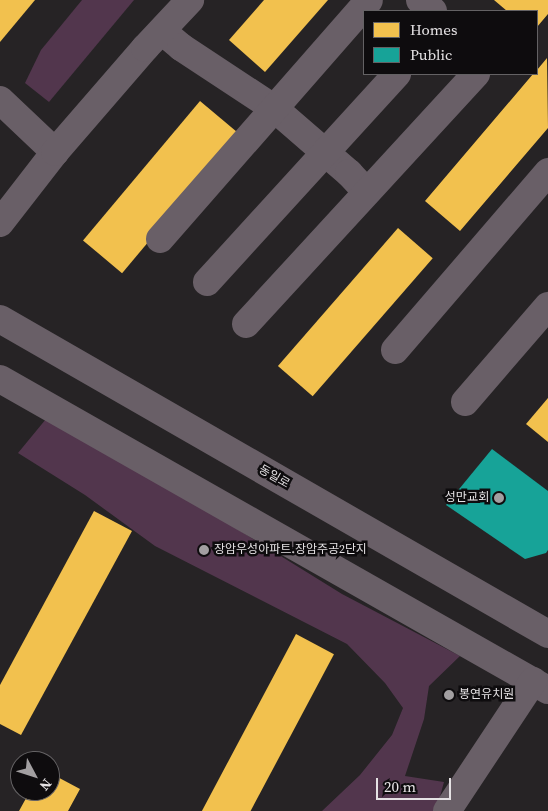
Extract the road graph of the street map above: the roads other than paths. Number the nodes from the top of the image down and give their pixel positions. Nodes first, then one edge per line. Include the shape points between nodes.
1 (190, 0) edge
2 (369, 0) edge
3 (420, 0) edge
4 (432, 10) edge
5 (162, 30) junction
6 (396, 75) edge
7 (475, 75) edge
8 (0, 100) edge
9 (275, 109) junction
10 (55, 152) junction
11 (324, 152) junction
12 (548, 172) edge
13 (368, 192) junction
14 (0, 223) edge
15 (160, 239) dead end
16 (207, 282) dead end
17 (548, 306) edge
18 (0, 319) edge
19 (246, 324) dead end
20 (395, 350) dead end
21 (0, 379) edge
22 (466, 402) dead end
23 (548, 634) edge
24 (540, 686) edge
25 (446, 811) edge

1 - 5 street
2 - 9 street
3 - 4 street
5 - 9 street via 181,47
5 - 10 street
6 - 11 street
7 - 13 street
8 - 10 street
9 - 11 street
9 - 15 street
10 - 14 street
11 - 13 street
11 - 16 street
12 - 20 street
13 - 19 street
17 - 22 street
18 - 23 street, 동일로
21 - 24 street
24 - 25 street

